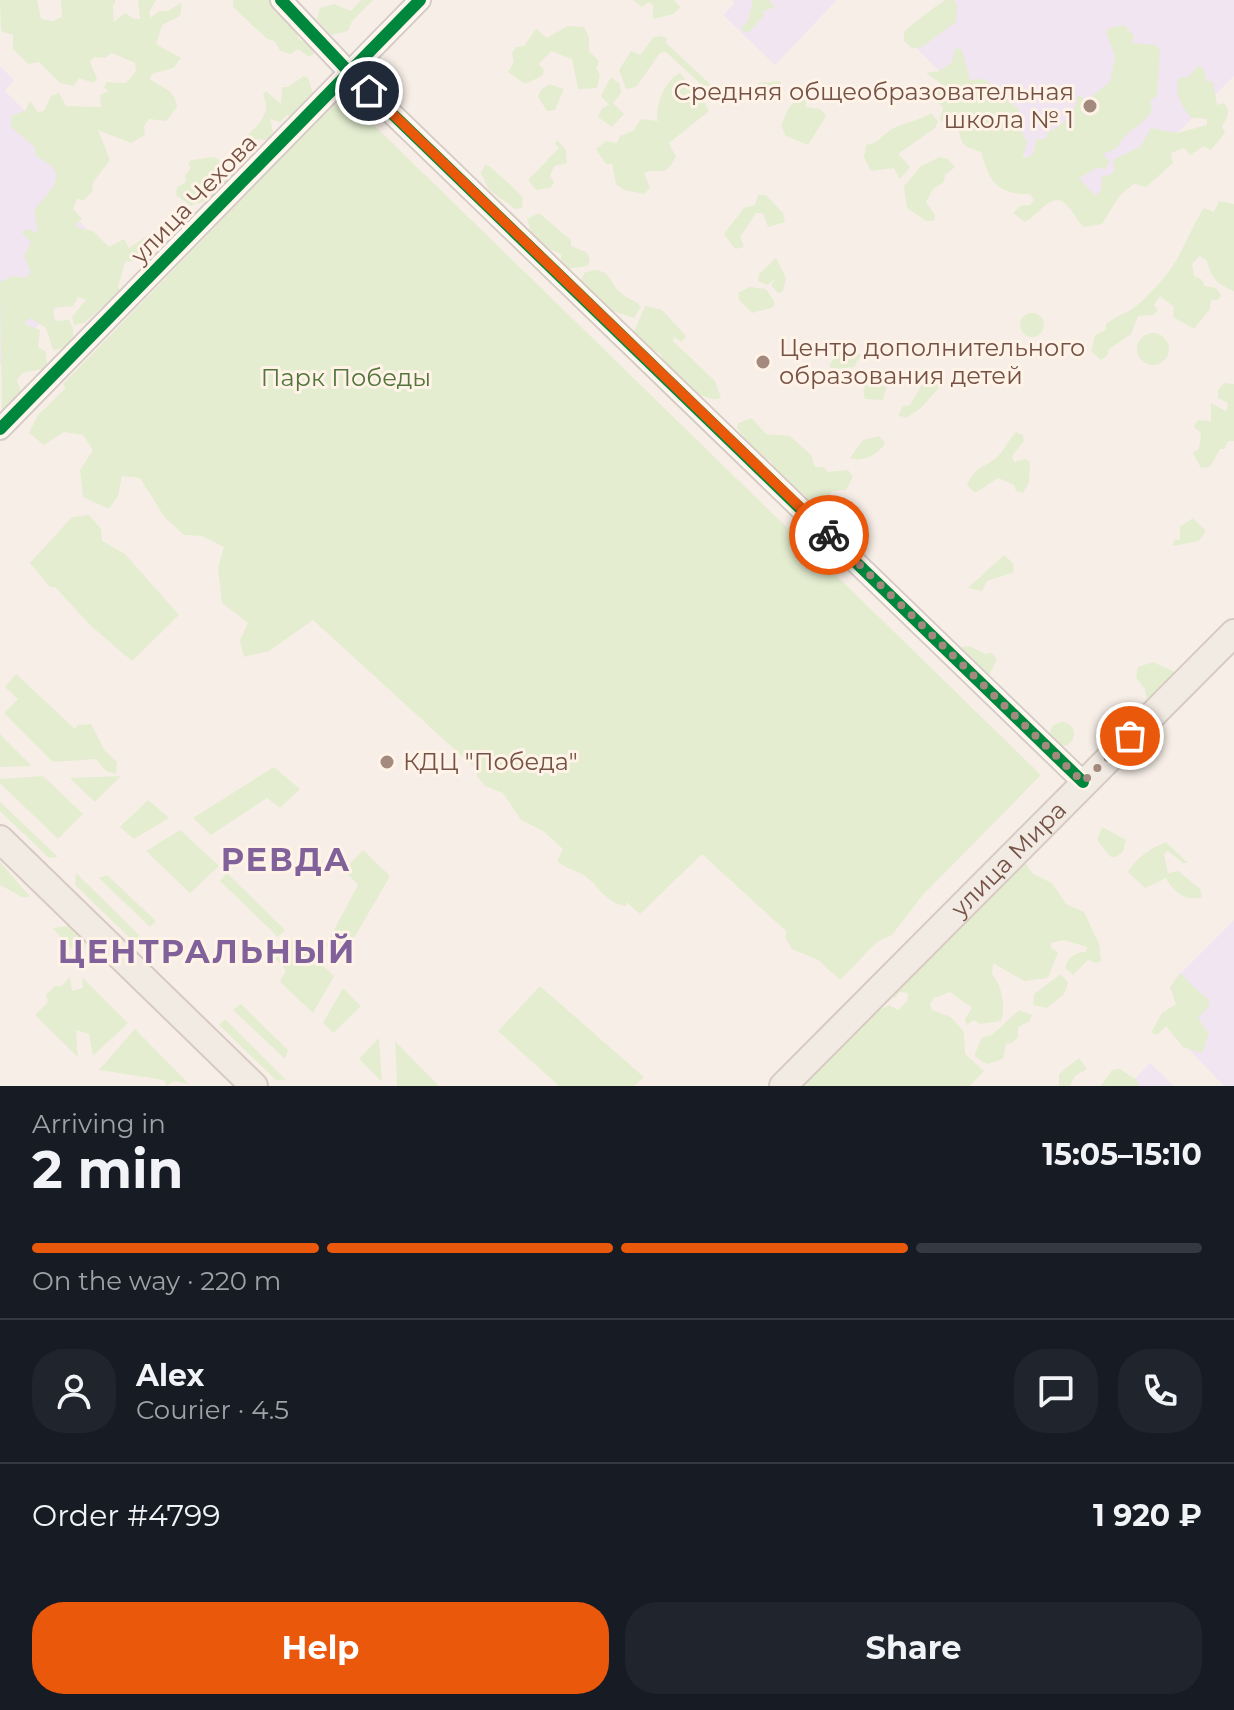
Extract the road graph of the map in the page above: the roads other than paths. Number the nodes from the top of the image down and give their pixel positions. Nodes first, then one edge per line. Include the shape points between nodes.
1 (281, 0) edge
2 (420, 0) edge
3 (349, 72) junction
4 (0, 429) edge
5 (1234, 633) edge
6 (1083, 782) junction
7 (0, 839) edge
8 (254, 1086) edge
9 (783, 1086) edge

1 - 3 street
2 - 3 street, улица Чехова
3 - 4 street, улица Чехова
3 - 6 street
5 - 6 main road, улица Мира
6 - 9 main road, улица Мира
7 - 8 main road

